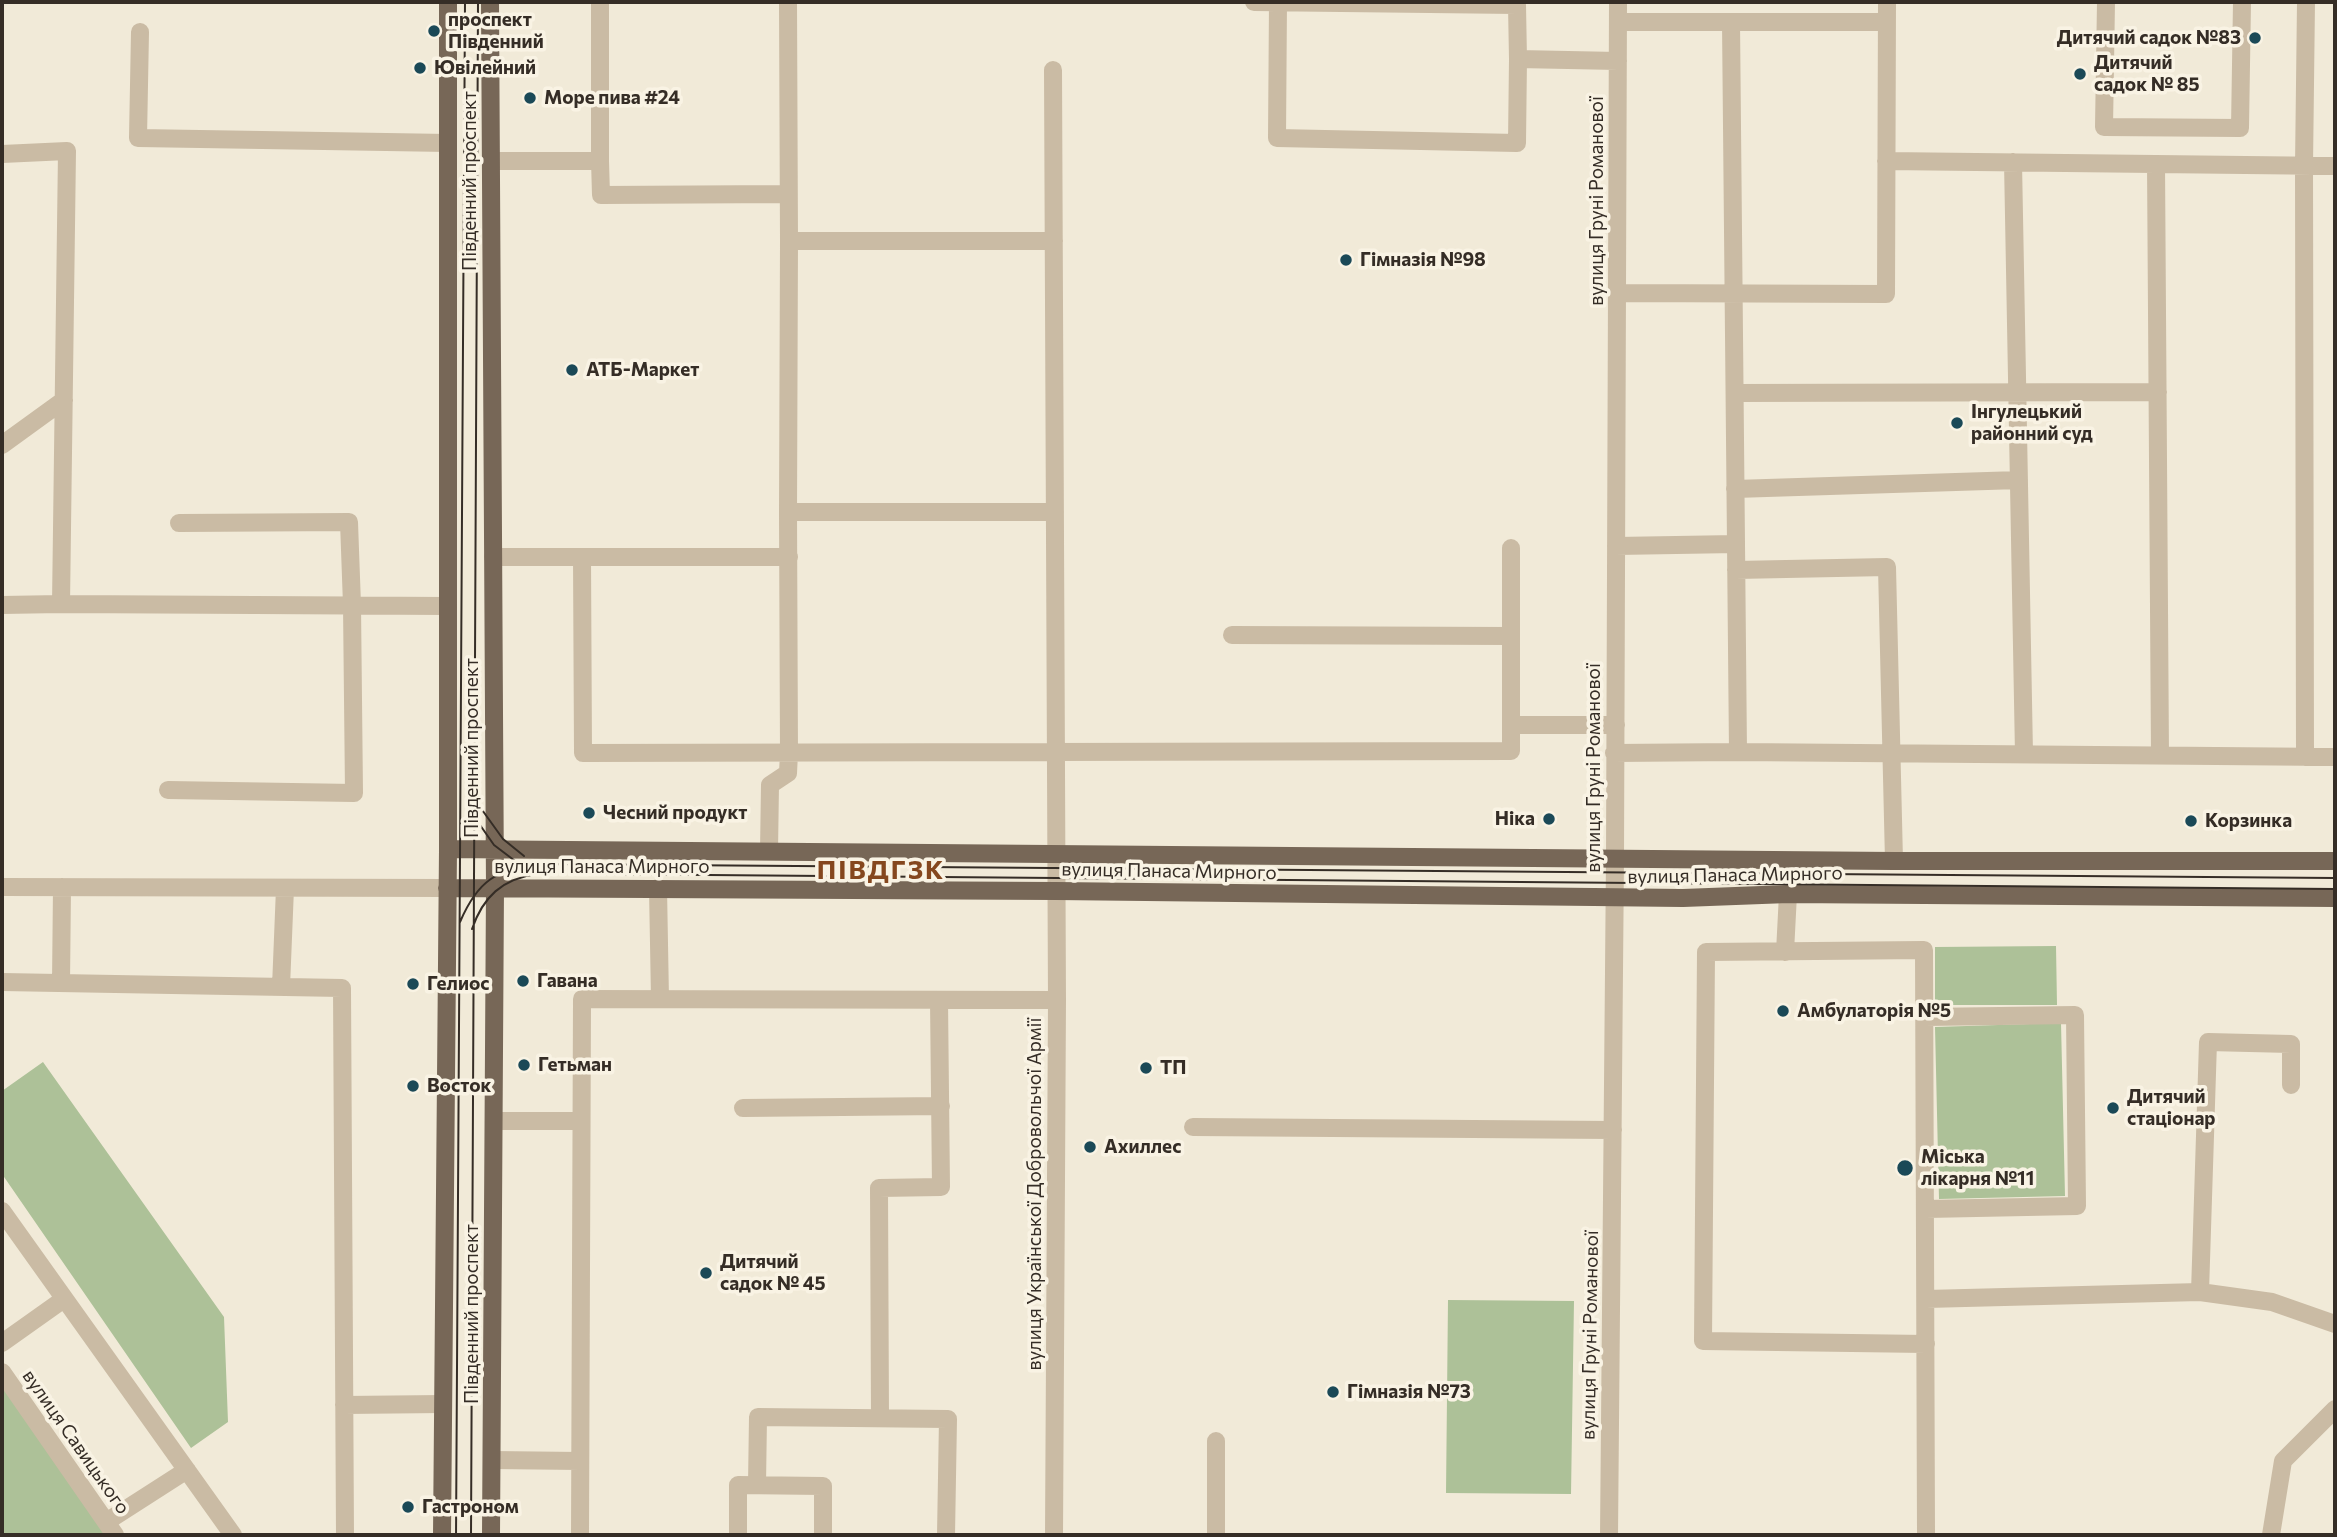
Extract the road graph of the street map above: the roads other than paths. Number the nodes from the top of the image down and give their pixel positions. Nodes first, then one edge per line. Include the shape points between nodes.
1 (448, 2) edge
2 (490, 2) edge
3 (600, 2) edge
4 (788, 2) edge
5 (1254, 2) edge
6 (1278, 2) edge
7 (1618, 2) edge
8 (1887, 2) edge
9 (2106, 2) edge
10 (2242, 2) edge
11 (2306, 2) edge
12 (1618, 22) junction
13 (1731, 22) junction
14 (1887, 22) junction
15 (140, 32) dead end
16 (1518, 59) junction
17 (1618, 61) junction
18 (1053, 70) dead end
19 (448, 143) junction
20 (2, 154) edge
21 (491, 160) junction
22 (600, 161) junction
23 (1886, 161) junction
24 (2013, 162) junction
25 (2156, 164) junction
26 (2304, 166) junction
27 (2335, 166) edge
28 (788, 194) junction
29 (789, 241) junction
30 (1054, 241) junction
31 (1618, 293) junction
32 (1734, 294) junction
33 (1735, 393) junction
34 (2017, 393) junction
35 (2158, 393) junction
36 (64, 400) junction
37 (2, 445) edge
38 (2019, 480) junction
39 (1735, 489) junction
40 (788, 512) junction
41 (1055, 512) junction
42 (179, 523) dead end
43 (1736, 544) junction
44 (1616, 546) junction
45 (1511, 548) dead end
46 (492, 557) junction
47 (582, 557) junction
48 (789, 557) junction
49 (1736, 570) junction
50 (61, 604) junction
51 (2, 605) edge
52 (352, 605) junction
53 (448, 606) junction
54 (1232, 635) dead end
55 (1511, 636) junction
56 (1511, 725) junction
57 (1615, 725) junction
58 (1056, 752) junction
59 (1738, 752) junction
60 (1891, 752) junction
61 (789, 753) junction
62 (1614, 753) junction
63 (2024, 754) junction
64 (2160, 755) junction
65 (2305, 757) junction
66 (2335, 757) edge
67 (168, 790) dead end
68 (448, 849) junction
69 (494, 849) junction
70 (769, 851) junction
71 (1056, 853) junction
72 (1615, 858) junction
73 (1894, 861) junction
74 (2335, 861) edge
75 (2, 887) edge
76 (62, 887) junction
77 (285, 888) junction
78 (447, 888) junction
79 (495, 888) junction
80 (658, 888) junction
81 (1056, 891) junction
82 (1788, 894) junction
83 (1615, 897) junction
84 (2335, 898) edge
85 (1785, 951) junction
86 (2, 982) edge
87 (61, 983) junction
88 (281, 987) junction
89 (660, 999) junction
90 (939, 1000) junction
91 (1057, 1000) junction
92 (1925, 1017) junction
93 (2291, 1085) dead end
94 (941, 1106) junction
95 (743, 1108) dead end
96 (494, 1121) junction
97 (581, 1121) junction
98 (1193, 1127) dead end
99 (1613, 1130) junction
100 (1926, 1209) junction
101 (2, 1211) edge
102 (2200, 1292) junction
103 (64, 1298) junction
104 (1926, 1299) junction
105 (2335, 1324) edge
106 (2, 1343) edge
107 (1926, 1344) junction
108 (2, 1372) edge
109 (443, 1404) junction
110 (344, 1405) junction
111 (2335, 1409) edge
112 (880, 1418) junction
113 (1216, 1441) dead end
114 (492, 1460) junction
115 (580, 1461) junction
116 (187, 1470) junction
117 (757, 1485) junction
118 (111, 1529) edge
119 (233, 1535) edge
120 (345, 1535) edge
121 (442, 1535) edge
122 (491, 1535) edge
123 (580, 1535) edge
124 (738, 1535) edge
125 (823, 1535) edge
126 (946, 1535) edge
127 (1054, 1535) edge
128 (1216, 1535) edge
129 (1609, 1535) edge
130 (1926, 1535) edge
131 (2272, 1535) edge

1 - 19 main road, Південний проспект
2 - 21 main road, Південний проспект
3 - 22 street
4 - 28 street
5 - 6 street
6 - 16 street via 1517,5
6 - 16 street via 1277,138 1517,143
7 - 12 street, вулиця Груні Романової
8 - 14 street
9 - 10 street via 2104,127 2240,128
11 - 26 street
12 - 13 street
12 - 17 street, вулиця Груні Романової
13 - 14 street
13 - 32 street
14 - 23 street
15 - 19 street via 138,138
16 - 17 street
17 - 31 street, вулиця Груні Романової
18 - 30 street, вулиця Української Добровольчої Армії
19 - 53 main road, Південний проспект
20 - 36 street via 67,151
21 - 22 street
21 - 46 main road, Південний проспект
22 - 28 street via 601,195
23 - 24 street
23 - 32 street via 1886,294
24 - 25 street
24 - 34 street
25 - 26 street
25 - 35 street
26 - 27 street
26 - 65 street
28 - 29 street
29 - 30 street
29 - 40 street
30 - 41 street, вулиця Української Добровольчої Армії
31 - 32 street
31 - 44 street, вулиця Груні Романової
32 - 33 street
33 - 34 street
33 - 39 street
34 - 35 street
34 - 38 street
35 - 64 street
36 - 37 street
36 - 50 street
38 - 39 street
38 - 63 street
39 - 43 street
40 - 41 street
40 - 48 street
41 - 58 street, вулиця Української Добровольчої Армії
42 - 52 street via 349,523
43 - 44 street
43 - 49 street
44 - 57 street, вулиця Груні Романової
45 - 55 street
46 - 47 street
46 - 69 main road, Південний проспект
47 - 48 street
47 - 61 street via 583,753
48 - 61 street
49 - 59 street
49 - 60 street via 1887,567
50 - 51 street
50 - 52 street
52 - 53 street
52 - 67 street via 354,793
53 - 68 main road, Південний проспект
54 - 55 street
55 - 56 street
56 - 57 street
56 - 58 street via 1511,751
57 - 62 street, вулиця Груні Романової
58 - 61 street
58 - 71 street, вулиця Української Добровольчої Армії
59 - 60 street
59 - 62 street
60 - 63 street
60 - 73 street
61 - 70 street via 788,773 770,785
62 - 72 street, вулиця Груні Романової
63 - 64 street
64 - 65 street
65 - 66 street
68 - 69 main road, вулиця Панаса Мирного
68 - 78 main road, Південний проспект
69 - 70 main road, вулиця Панаса Мирного
69 - 79 main road, Південний проспект
70 - 71 main road, вулиця Панаса Мирного
71 - 72 main road, вулиця Панаса Мирного
71 - 81 street, вулиця Української Добровольчої Армії
72 - 73 main road, вулиця Панаса Мирного
72 - 83 street, вулиця Груні Романової
73 - 74 main road, вулиця Панаса Мирного
75 - 76 street, вулиця Панаса Мирного
76 - 77 street, вулиця Панаса Мирного
76 - 87 street
77 - 78 street, вулиця Панаса Мирного
77 - 88 street
78 - 79 main road, вулиця Панаса Мирного
78 - 109 main road, Південний проспект
79 - 80 main road, вулиця Панаса Мирного
79 - 96 main road, Південний проспект
80 - 81 main road, вулиця Панаса Мирного
80 - 89 street
81 - 83 main road, вулиця Панаса Мирного
81 - 91 street, вулиця Української Добровольчої Армії
82 - 83 main road, вулиця Панаса Мирного
82 - 84 main road, вулиця Панаса Мирного
82 - 85 street
83 - 99 street, вулиця Груні Романової
85 - 92 street via 1924,950
85 - 107 street via 1706,952 1703,1341
86 - 87 street
87 - 88 street
88 - 110 street via 342,988
89 - 90 street
89 - 97 street via 582,999
90 - 91 street
90 - 94 street
91 - 127 street, вулиця Української Добровольчої Армії
92 - 100 street
92 - 100 street via 2075,1015 2077,1192 2077,1206
93 - 102 street via 2291,1044 2208,1042
94 - 95 street
94 - 112 street via 941,1187 878,1188
96 - 97 street
96 - 114 main road, Південний проспект
97 - 115 street
98 - 99 street
99 - 129 street, вулиця Груні Романової
100 - 104 street
101 - 103 street
102 - 104 street
102 - 105 street via 2272,1302
103 - 106 street
103 - 116 street
104 - 107 street
107 - 130 street
108 - 118 street, вулиця Савицького
109 - 110 street
109 - 121 main road, Південний проспект
110 - 120 street
111 - 131 street via 2284,1461
112 - 117 street via 758,1416
112 - 126 street via 948,1419
113 - 128 street
114 - 115 street
114 - 122 main road, Південний проспект
115 - 123 street
116 - 118 street
116 - 119 street
117 - 124 street via 738,1485
117 - 125 street via 823,1486

